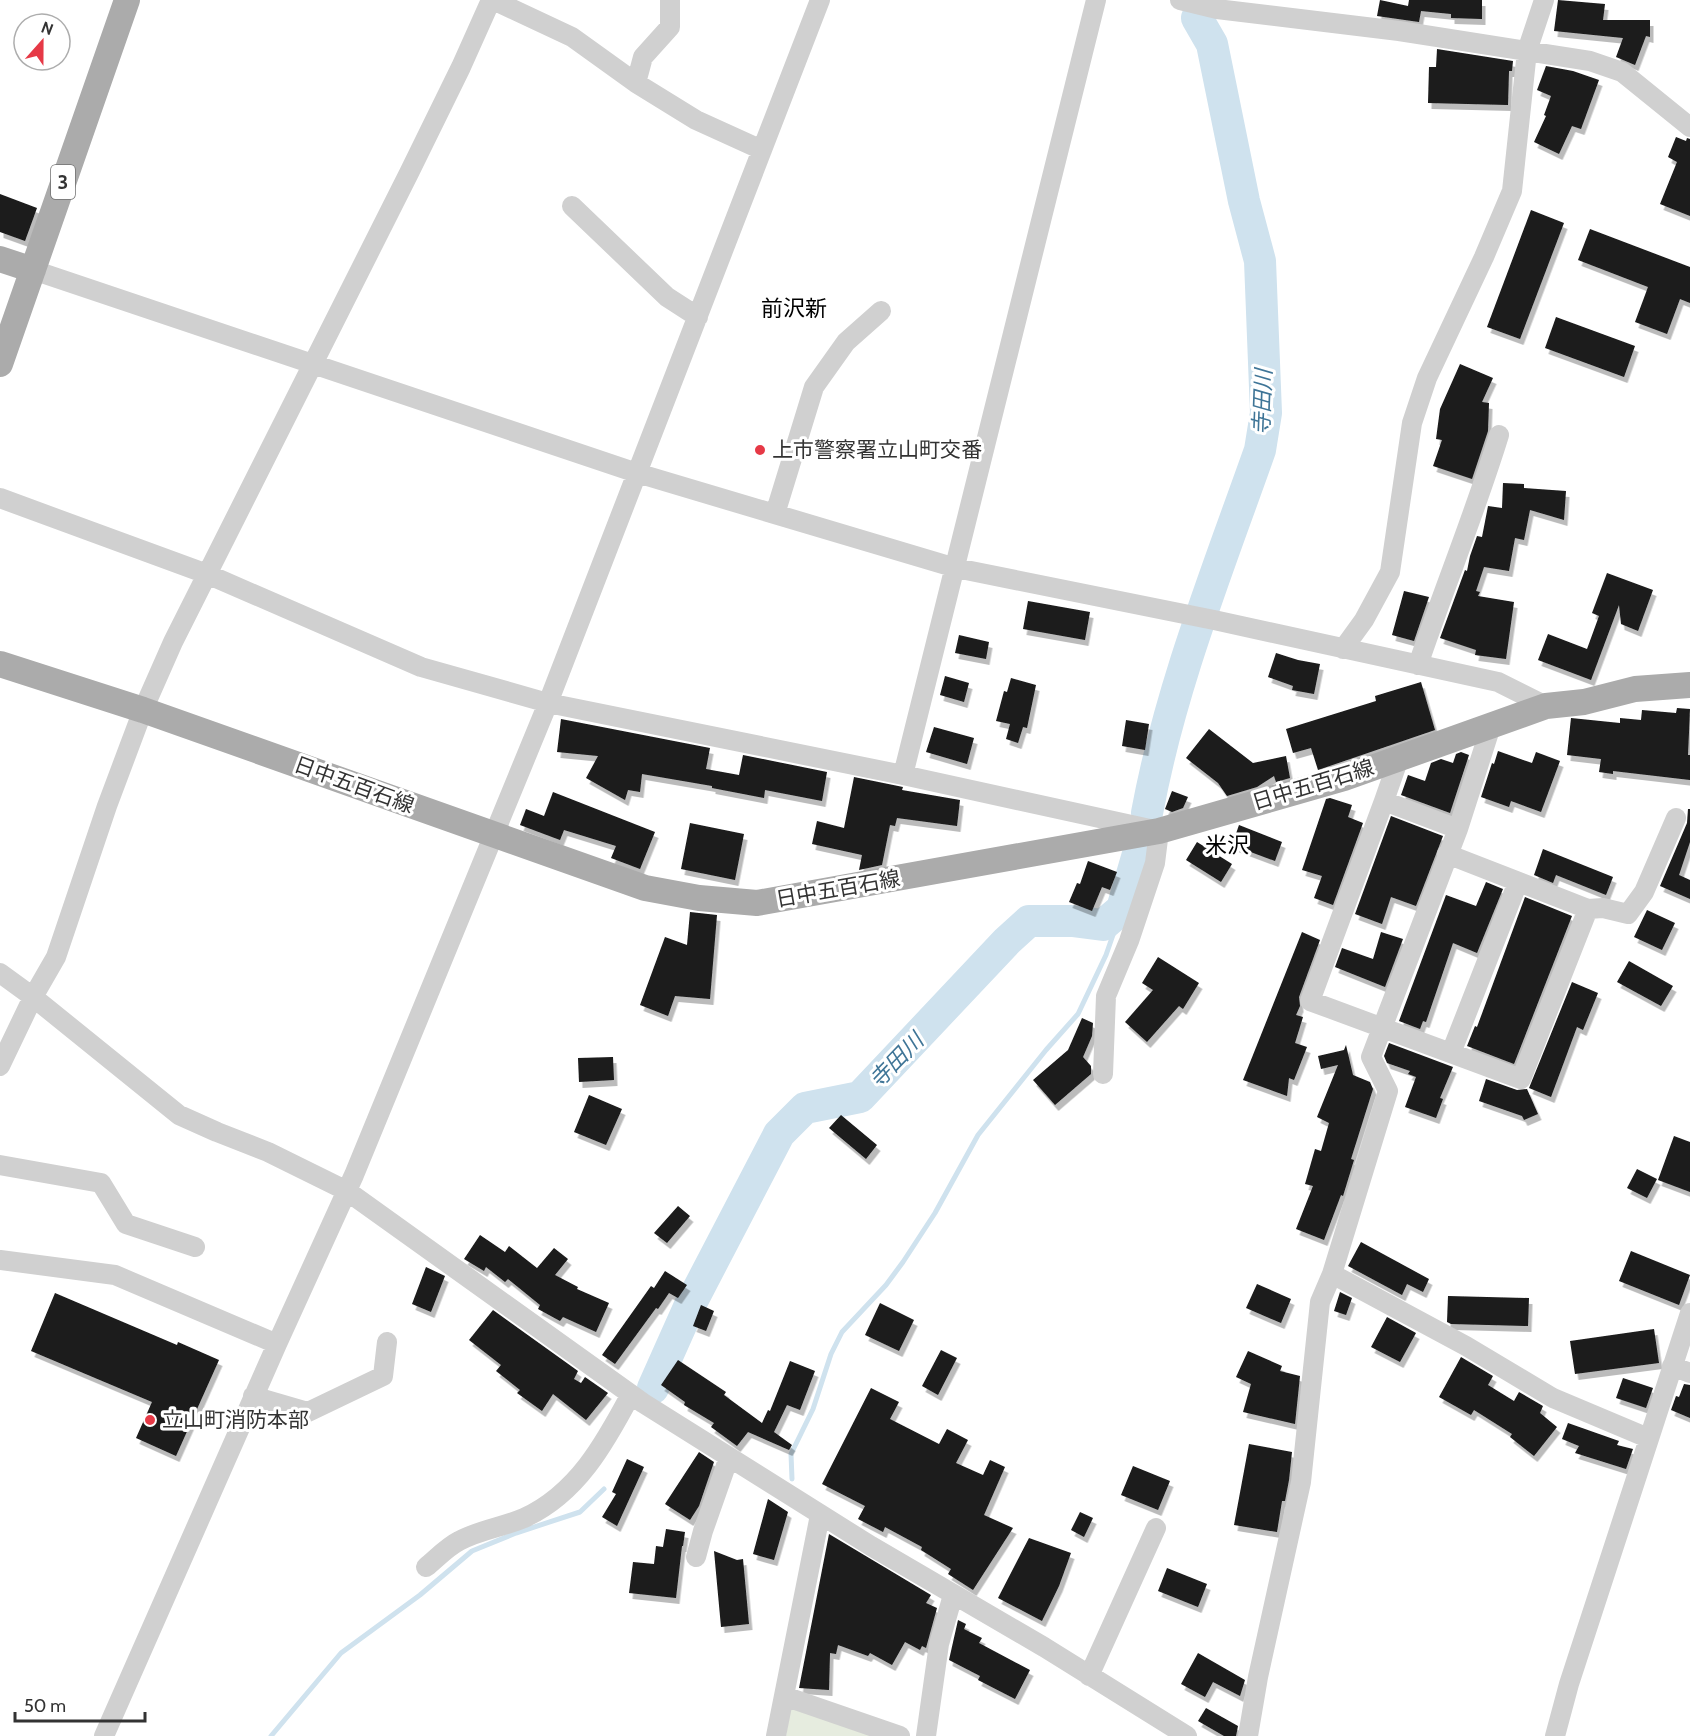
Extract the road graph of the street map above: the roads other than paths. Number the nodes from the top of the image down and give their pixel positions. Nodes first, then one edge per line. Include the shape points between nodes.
1 (127, 0) edge
2 (492, 0) edge
3 (670, 0) edge
4 (820, 0) edge
5 (1096, 0) edge
6 (1180, 0) edge
7 (1544, 0) edge
8 (1217, 4) edge
9 (1527, 51) junction
10 (636, 83) junction
11 (1690, 127) edge
12 (762, 150) junction
13 (572, 206) dead end
14 (0, 259) edge
15 (33, 270) junction
16 (881, 311) dead end
17 (698, 316) junction
18 (0, 364) edge
19 (312, 364) junction
20 (1499, 435) dead end
21 (637, 473) junction
22 (0, 498) edge
23 (775, 514) junction
24 (956, 568) junction
25 (207, 574) junction
26 (1343, 649) junction
27 (0, 664) edge
28 (1418, 665) junction
29 (1690, 685) edge
30 (548, 702) junction
31 (1546, 706) junction
32 (143, 710) junction
33 (1491, 726) junction
34 (1399, 758) junction
35 (903, 775) junction
36 (1384, 801) junction
37 (1676, 818) dead end
38 (1458, 829) junction
39 (1159, 831) junction
40 (494, 835) junction
41 (1447, 854) junction
42 (1518, 882) junction
43 (1588, 909) junction
44 (0, 973) edge
45 (33, 997) junction
46 (1383, 1027) junction
47 (1451, 1053) junction
48 (0, 1066) edge
49 (1103, 1074) dead end
50 (0, 1165) edge
51 (347, 1191) junction
52 (195, 1247) dead end
53 (0, 1260) edge
54 (1332, 1274) junction
55 (1690, 1313) edge
56 (387, 1342) dead end
57 (277, 1344) junction
58 (1681, 1370) edge
59 (631, 1394) junction
60 (254, 1396) junction
61 (1648, 1438) junction
62 (729, 1458) junction
63 (820, 1515) junction
64 (1156, 1528) dead end
65 (696, 1557) dead end
66 (426, 1567) dead end
67 (953, 1595) junction
68 (1089, 1676) junction
69 (784, 1696) junction
70 (104, 1736) edge
71 (776, 1736) edge
72 (900, 1736) edge
73 (926, 1736) edge
74 (1187, 1736) edge
75 (1248, 1736) edge
76 (1555, 1736) edge

1 - 15 main road, 3
2 - 10 street via 572,37
2 - 19 street
3 - 10 street via 670,27 643,57
4 - 12 street
5 - 24 street
6 - 8 street
7 - 9 street
8 - 9 street
9 - 11 street via 1590,60 1622,72
9 - 26 street via 1512,190 1449,327 1412,423 1390,572
10 - 12 street via 696,120
12 - 17 street
13 - 17 street via 667,297
14 - 15 main road
15 - 18 main road, 3
15 - 19 street
16 - 23 street via 846,342 814,387
17 - 21 street
19 - 21 street
19 - 25 street
20 - 28 street
21 - 23 street
21 - 30 street
22 - 25 street
23 - 24 street
24 - 26 street
24 - 35 street
25 - 30 street via 421,667
25 - 32 street
26 - 28 street
27 - 32 main road, 日中五百石線
28 - 31 street via 1498,682
29 - 31 main road, 日中五百石線 via 1635,689 1584,702
30 - 35 street
30 - 40 street
31 - 33 main road, 日中五百石線
32 - 40 main road, 日中五百石線
32 - 45 street via 56,957
33 - 34 main road, 日中五百石線
33 - 38 street
34 - 36 street
34 - 39 main road, 日中五百石線 via 1344,778
35 - 39 street
36 - 38 street
36 - 46 street via 1310,1001
37 - 43 street via 1644,892 1628,914
38 - 41 street
39 - 40 main road, 日中五百石線 via 757,903 645,888
39 - 49 street via 1155,863 1106,996
40 - 51 street
41 - 42 street
41 - 46 street
42 - 43 street
42 - 47 street
43 - 47 street via 1521,1079
44 - 45 street
45 - 48 street
45 - 51 street via 179,1115
46 - 47 street
46 - 54 street via 1371,1057 1388,1091
50 - 52 street via 101,1183 126,1224
51 - 57 street
51 - 59 street
53 - 57 street via 115,1275
54 - 61 street via 1554,1398
54 - 75 street via 1320,1302 1301,1482
55 - 58 street
56 - 60 street via 383,1376 308,1412
57 - 60 street
58 - 61 street
59 - 62 street
59 - 66 street via 610,1435 572,1485 525,1517 458,1542
60 - 70 street
61 - 76 street
62 - 63 street
62 - 65 street
63 - 67 street
63 - 69 street
64 - 68 street
67 - 68 street
67 - 73 street via 939,1644
68 - 74 street
69 - 71 street
69 - 72 street

